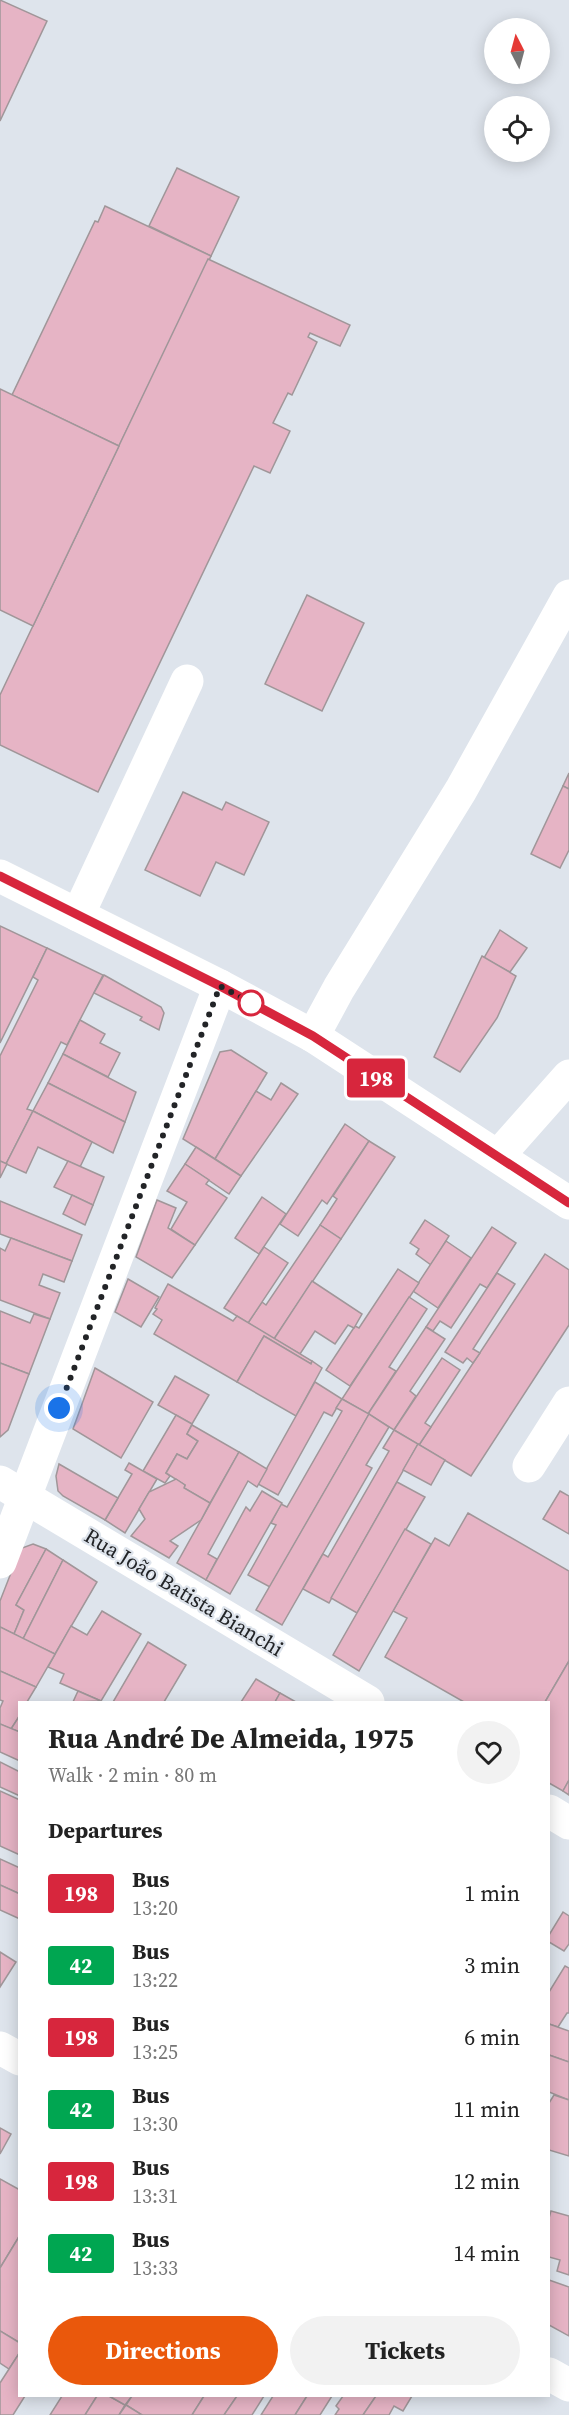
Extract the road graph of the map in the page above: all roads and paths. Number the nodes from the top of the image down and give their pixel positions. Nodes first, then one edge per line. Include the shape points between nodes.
1 (569, 596) edge
2 (187, 681) dead end
3 (0, 876) edge
4 (78, 915) junction
5 (220, 986) junction
6 (313, 1036) junction
7 (569, 1076) edge
8 (498, 1156) junction
9 (569, 1203) edge
10 (569, 1403) edge
11 (529, 1466) dead end
12 (12, 1489) edge
13 (0, 1562) edge
14 (366, 1701) edge
15 (550, 1812) edge
16 (569, 1823) edge
17 (0, 2048) edge
18 (18, 2058) edge
19 (550, 2374) edge
20 (569, 2385) edge

1 - 6 street via 461,789
2 - 4 street
3 - 4 street
4 - 5 street
5 - 6 street
5 - 12 street
6 - 8 street
7 - 8 street
8 - 9 street
10 - 11 street
12 - 13 street
12 - 14 street, Rua João Batista Bianchi
15 - 16 street
17 - 18 street
19 - 20 street

